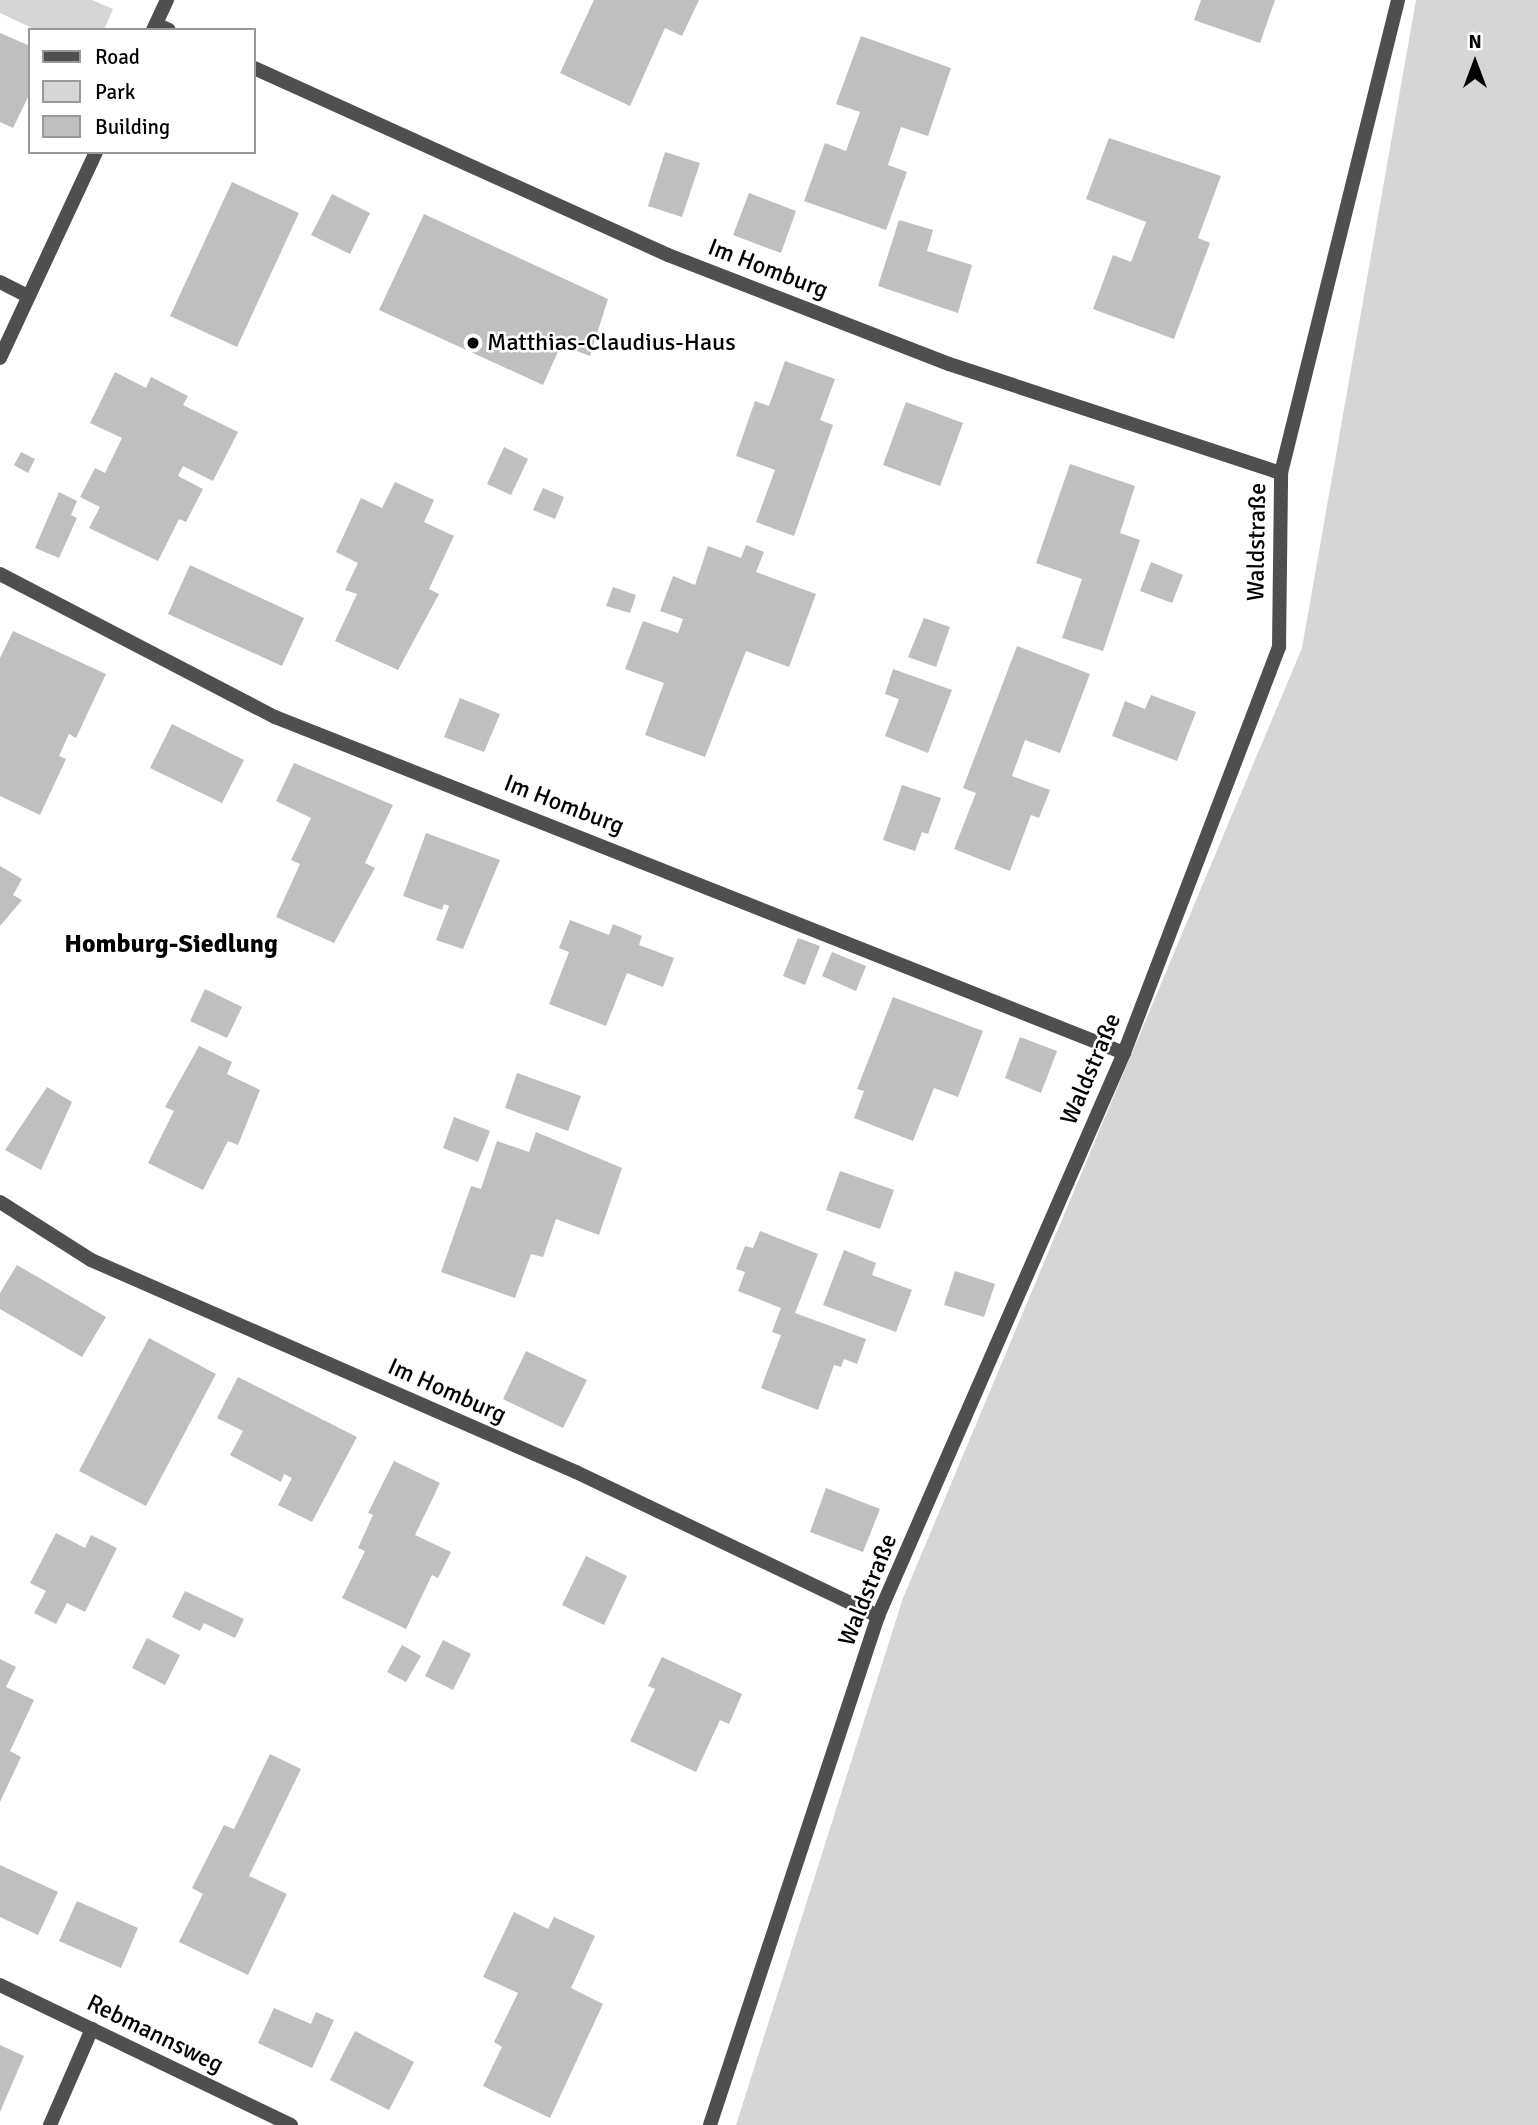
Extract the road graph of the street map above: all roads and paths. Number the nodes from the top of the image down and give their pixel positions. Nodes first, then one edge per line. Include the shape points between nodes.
1 (167, 0) edge
2 (1398, 0) edge
3 (159, 28) edge
4 (256, 69) edge
5 (95, 154) edge
6 (0, 282) edge
7 (28, 296) junction
8 (0, 358) edge
9 (1281, 473) junction
10 (0, 574) edge
11 (1124, 1053) junction
12 (0, 1202) edge
13 (878, 1616) junction
14 (0, 1985) edge
15 (92, 2029) junction
16 (50, 2125) edge
17 (291, 2125) edge
18 (710, 2125) edge

1 - 3 street
2 - 9 street, Waldstraße
4 - 9 street, Im Homburg via 668,255 949,364
5 - 7 street
6 - 7 street
7 - 8 street
9 - 11 street, Waldstraße via 1279,648
10 - 11 street, Im Homburg via 275,717
11 - 13 street, Waldstraße
12 - 13 street, Im Homburg via 91,1261 576,1472
13 - 18 street, Waldstraße
14 - 15 street, Rebmannsweg
15 - 16 street
15 - 17 street, Rebmannsweg

